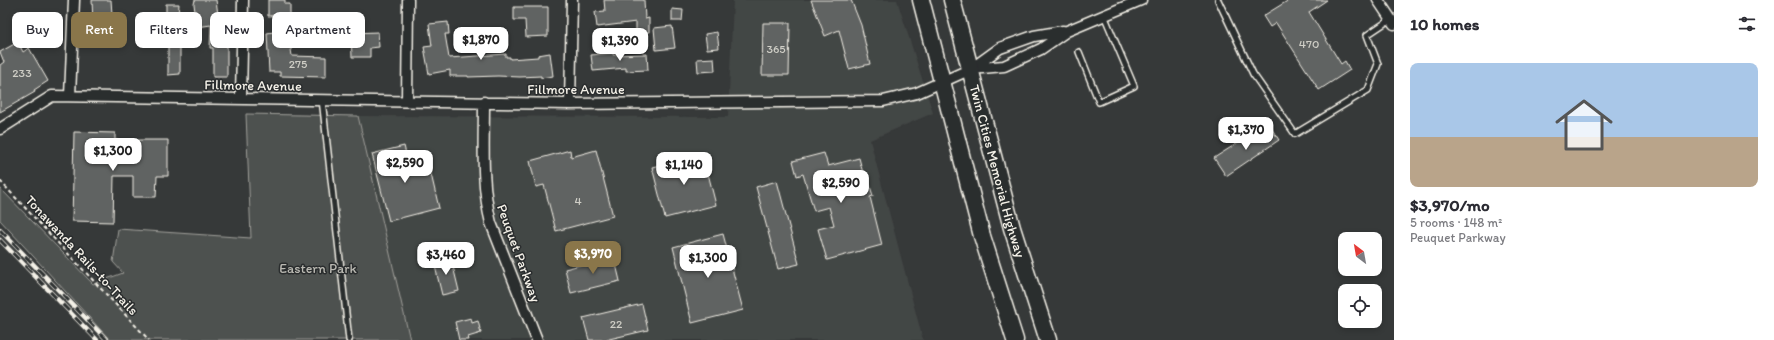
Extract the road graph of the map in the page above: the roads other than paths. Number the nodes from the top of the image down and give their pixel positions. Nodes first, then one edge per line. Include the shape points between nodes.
1 (74, 0) edge
2 (243, 0) edge
3 (408, 0) edge
4 (572, 0) edge
5 (921, 0) edge
6 (952, 0) edge
7 (1218, 0) edge
8 (1378, 0) edge
9 (1138, 1) edge
10 (1104, 15) junction
11 (1393, 22) edge
12 (1067, 31) junction
13 (1078, 52) dead end
14 (970, 69) junction
15 (942, 82) junction
16 (70, 96) junction
17 (241, 98) junction
18 (322, 99) junction
19 (407, 100) junction
20 (484, 102) junction
21 (570, 104) junction
22 (0, 129) edge
23 (349, 340) edge
24 (537, 340) edge
25 (1015, 340) edge
26 (1048, 340) edge

1 - 16 street
2 - 17 street
3 - 19 street
4 - 21 street
5 - 15 main road
6 - 14 main road, Twin Cities Memorial Highway
7 - 11 lane via 1253,74 1294,134 1368,90 1378,64 1367,35
8 - 11 street
9 - 10 street, Fillmore Avenue
10 - 12 street, Fillmore Avenue
10 - 13 lane via 1134,86 1099,102
12 - 14 street via 1034,36 1000,48
12 - 14 street, Fillmore Avenue via 1041,49 1004,66
14 - 15 street, Fillmore Avenue
14 - 26 main road, Twin Cities Memorial Highway via 1012,228
15 - 21 street, Fillmore Avenue via 917,93 884,101
15 - 25 main road via 982,236
16 - 17 street, Fillmore Avenue
16 - 22 street, Fillmore Avenue via 52,96
17 - 18 street, Fillmore Avenue
18 - 19 street, Fillmore Avenue
18 - 23 lane
19 - 20 street, Fillmore Avenue
20 - 21 street, Fillmore Avenue
20 - 24 street, Peuquet Parkway via 484,186 490,223

